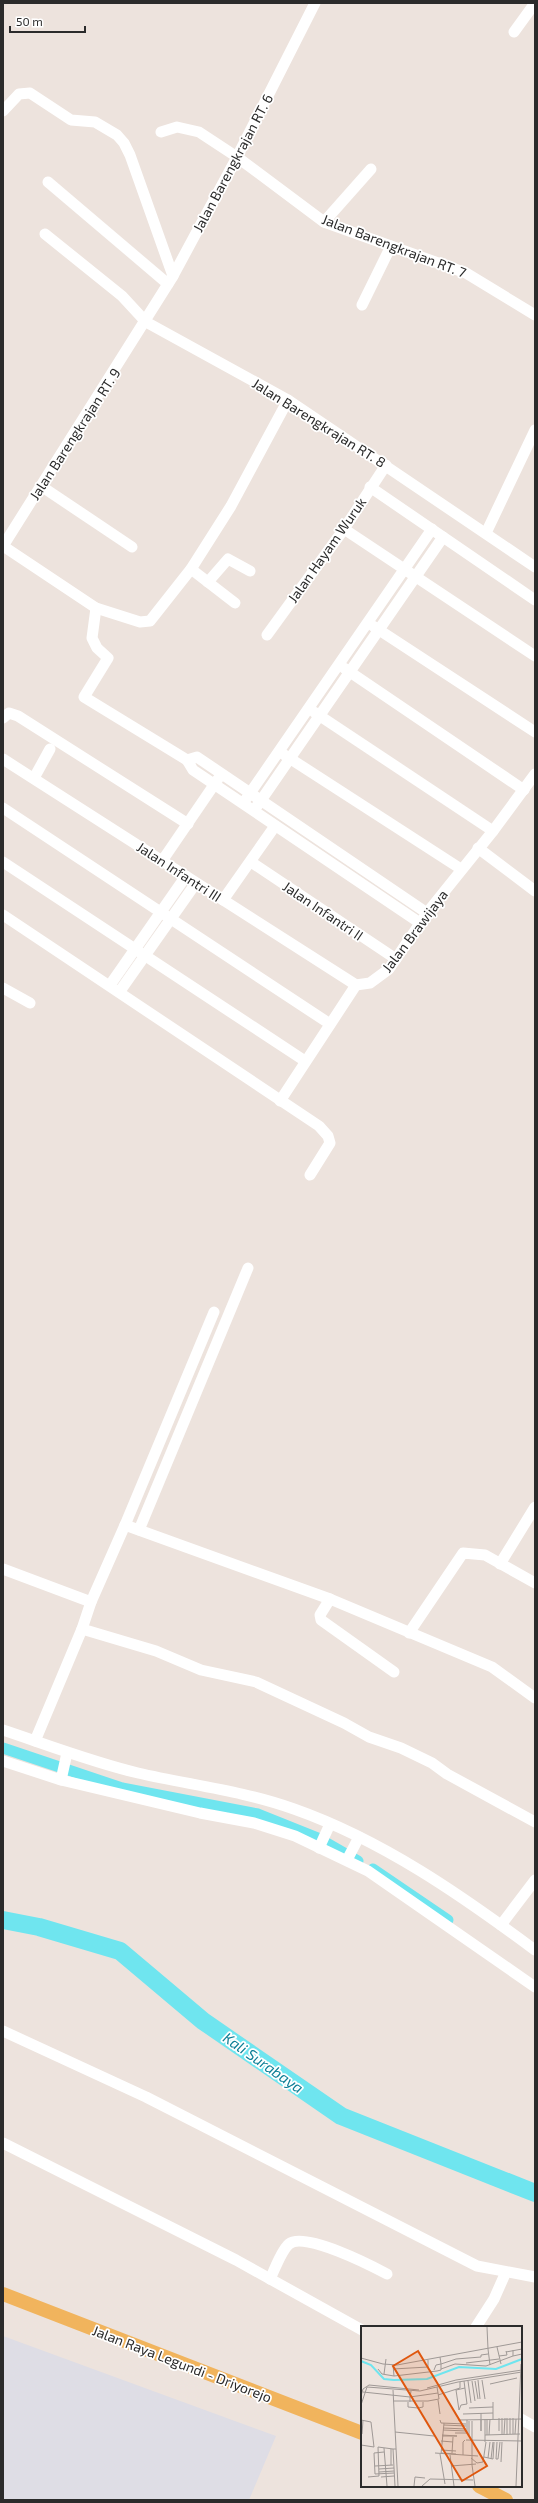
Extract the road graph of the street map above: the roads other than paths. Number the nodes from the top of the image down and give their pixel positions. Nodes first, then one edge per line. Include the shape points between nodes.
1 (315, 3) edge
2 (535, 3) edge
3 (514, 32) dead end
4 (3, 111) edge
5 (161, 132) dead end
6 (237, 157) junction
7 (371, 169) dead end
8 (48, 182) dead end
9 (324, 222) junction
10 (45, 234) dead end
11 (391, 246) junction
12 (171, 280) junction
13 (362, 305) dead end
14 (535, 315) edge
15 (146, 322) junction
16 (288, 400) junction
17 (535, 430) edge
18 (386, 465) junction
19 (40, 486) junction
20 (370, 487) junction
21 (344, 529) junction
22 (432, 529) junction
23 (486, 534) junction
24 (442, 537) junction
25 (3, 546) edge
26 (132, 547) dead end
27 (535, 567) edge
28 (191, 569) junction
29 (404, 569) junction
30 (250, 571) dead end
31 (415, 576) junction
32 (208, 582) junction
33 (535, 600) edge
34 (235, 603) dead end
35 (96, 608) junction
36 (368, 622) junction
37 (379, 630) junction
38 (267, 635) dead end
39 (535, 656) edge
40 (338, 664) junction
41 (349, 672) junction
42 (308, 708) junction
43 (320, 715) junction
44 (3, 718) edge
45 (535, 732) edge
46 (50, 749) dead end
47 (279, 751) junction
48 (3, 758) edge
49 (290, 758) junction
50 (187, 760) junction
51 (221, 773) junction
52 (535, 774) edge
53 (34, 778) junction
54 (214, 785) junction
55 (524, 790) junction
56 (250, 793) junction
57 (261, 800) junction
58 (243, 804) junction
59 (3, 808) edge
60 (253, 811) junction
61 (188, 824) junction
62 (276, 826) junction
63 (493, 831) junction
64 (478, 848) junction
65 (162, 861) junction
66 (3, 862) edge
67 (251, 862) junction
68 (460, 869) junction
69 (186, 876) junction
70 (196, 883) junction
71 (535, 891) edge
72 (223, 900) junction
73 (161, 912) junction
74 (427, 913) junction
75 (3, 915) edge
76 (171, 918) junction
77 (420, 923) junction
78 (135, 949) junction
79 (145, 955) junction
80 (396, 959) junction
81 (110, 985) junction
82 (356, 985) junction
83 (3, 988) edge
84 (120, 991) junction
85 (30, 1003) dead end
86 (330, 1024) junction
87 (305, 1061) junction
88 (280, 1102) junction
89 (310, 1175) dead end
90 (248, 1268) dead end
91 (214, 1312) dead end
92 (535, 1507) edge
93 (125, 1525) junction
94 (139, 1530) junction
95 (500, 1564) junction
96 (3, 1569) edge
97 (535, 1583) edge
98 (330, 1599) junction
99 (91, 1602) junction
100 (82, 1629) junction
101 (411, 1630) junction
102 (394, 1672) dead end
103 (535, 1698) edge
104 (3, 1730) edge
105 (35, 1741) junction
106 (66, 1757) junction
107 (3, 1761) edge
108 (61, 1778) junction
109 (535, 1822) edge
110 (329, 1828) junction
111 (358, 1839) junction
112 (319, 1846) junction
113 (348, 1859) junction
114 (535, 1880) edge
115 (501, 1925) junction
116 (535, 1950) edge
117 (535, 1987) edge
118 (3, 2031) edge
119 (3, 2143) edge
120 (506, 2272) junction
121 (387, 2274) dead end
122 (535, 2277) edge
123 (270, 2279) junction
124 (3, 2294) edge
125 (477, 2326) edge
126 (361, 2329) edge
127 (522, 2420) edge
128 (535, 2427) edge
129 (361, 2433) edge
130 (481, 2487) edge
131 (506, 2500) edge

1 - 6 street, Jalan Barengkrajan RT. 6
2 - 3 street
4 - 12 street via 19,94 30,92 71,120 95,122 117,135 130,155
5 - 6 street, Jalan Barengkrajan RT. 7 via 177,127 193,130
6 - 9 street, Jalan Barengkrajan RT. 7
6 - 12 street, Jalan Barengkrajan RT. 6
7 - 9 street
8 - 12 street
9 - 11 street, Jalan Barengkrajan RT. 7
10 - 15 street, Jalan Barengkrajan RT. 8 via 122,296
11 - 13 street
11 - 14 street, Jalan Barengkrajan RT. 7 via 466,273
12 - 15 street, Jalan Barengkrajan RT. 6
15 - 16 street, Jalan Barengkrajan RT. 8
15 - 19 street, Jalan Barengkrajan RT. 9
16 - 18 street, Jalan Barengkrajan RT. 8
16 - 28 street, Jalan Barengkrajan RT. 9 via 231,506
17 - 23 street
18 - 20 street, Jalan Hayam Wuruk
18 - 23 street, Jalan Barengkrajan RT. 8
19 - 25 street, Jalan Barengkrajan RT. 9
19 - 26 street
20 - 21 street, Jalan Hayam Wuruk
20 - 22 street
21 - 29 street
21 - 38 street, Jalan Hayam Wuruk
22 - 24 street
22 - 29 street
23 - 27 street, Jalan Barengkrajan RT. 8
24 - 31 street
24 - 33 street
25 - 35 street, Jalan Barengkrajan RT. 9
28 - 32 street
28 - 35 street, Jalan Barengkrajan RT. 9 via 150,621 140,622
29 - 31 street
29 - 36 street
30 - 32 street via 228,559
31 - 37 street
31 - 39 street
32 - 34 street
35 - 50 street via 92,638 96,648 108,658 84,697
36 - 37 street
36 - 40 street
37 - 41 street
37 - 45 street
40 - 41 street
40 - 42 street
41 - 43 street
41 - 55 street
42 - 43 street
42 - 47 street
43 - 49 street
43 - 63 street
44 - 61 street via 9,713 18,716
46 - 53 street
47 - 49 street
47 - 56 street
48 - 53 street, Jalan Infantri III
49 - 57 street
49 - 68 street
50 - 51 street via 197,757
50 - 54 street via 193,770
51 - 54 street
51 - 56 street
52 - 55 street, Jalan Brawijaya
53 - 65 street, Jalan Infantri III
54 - 58 street
54 - 61 street
55 - 63 street, Jalan Brawijaya
56 - 57 street
56 - 58 street
57 - 60 street
57 - 74 street
58 - 60 street
59 - 73 street
60 - 62 street
61 - 65 street
62 - 67 street
62 - 77 street
63 - 64 street, Jalan Brawijaya
64 - 68 street, Jalan Brawijaya
64 - 71 street
65 - 69 street, Jalan Infantri III
66 - 78 street
67 - 72 street
67 - 80 street, Jalan Infantri II
68 - 74 street, Jalan Brawijaya
69 - 70 street, Jalan Infantri III
69 - 73 street
70 - 72 street, Jalan Infantri III
70 - 76 street
72 - 82 street, Jalan Infantri III
73 - 76 street
73 - 78 street
74 - 77 street, Jalan Brawijaya
75 - 81 street
76 - 79 street
76 - 86 street
77 - 80 street, Jalan Brawijaya
78 - 79 street
78 - 81 street
79 - 84 street
79 - 87 street
80 - 82 street, Jalan Brawijaya via 380,977 370,983
81 - 84 street
82 - 86 street
83 - 85 street
84 - 88 street
86 - 87 street
87 - 88 street
88 - 89 street via 319,1126 330,1140 326,1152
90 - 94 street
91 - 93 street
92 - 95 street
93 - 94 street
93 - 99 street
94 - 98 street
95 - 97 street
95 - 101 street via 480,1553 462,1554
96 - 99 street
98 - 101 street
98 - 102 street via 320,1615 321,1620
99 - 100 street
100 - 105 street
100 - 109 street via 156,1651 201,1670 256,1682 369,1737 401,1748 432,1763
101 - 103 street via 492,1667
104 - 105 street
105 - 106 street
106 - 108 street
106 - 110 street via 274,1802
107 - 108 street
108 - 112 street via 261,1825
110 - 111 street
110 - 112 street
111 - 113 street
111 - 115 street via 435,1879
112 - 113 street
113 - 117 street via 402,1892
114 - 115 street
115 - 116 street
118 - 120 street via 146,2097 477,2266
119 - 123 street
120 - 122 street
120 - 125 street via 494,2299
121 - 123 street via 362,2259 334,2249 293,2242 287,2246
123 - 126 street
124 - 129 main road, Jalan Raya Legundi - Driyorejo
127 - 128 street
130 - 131 main road

